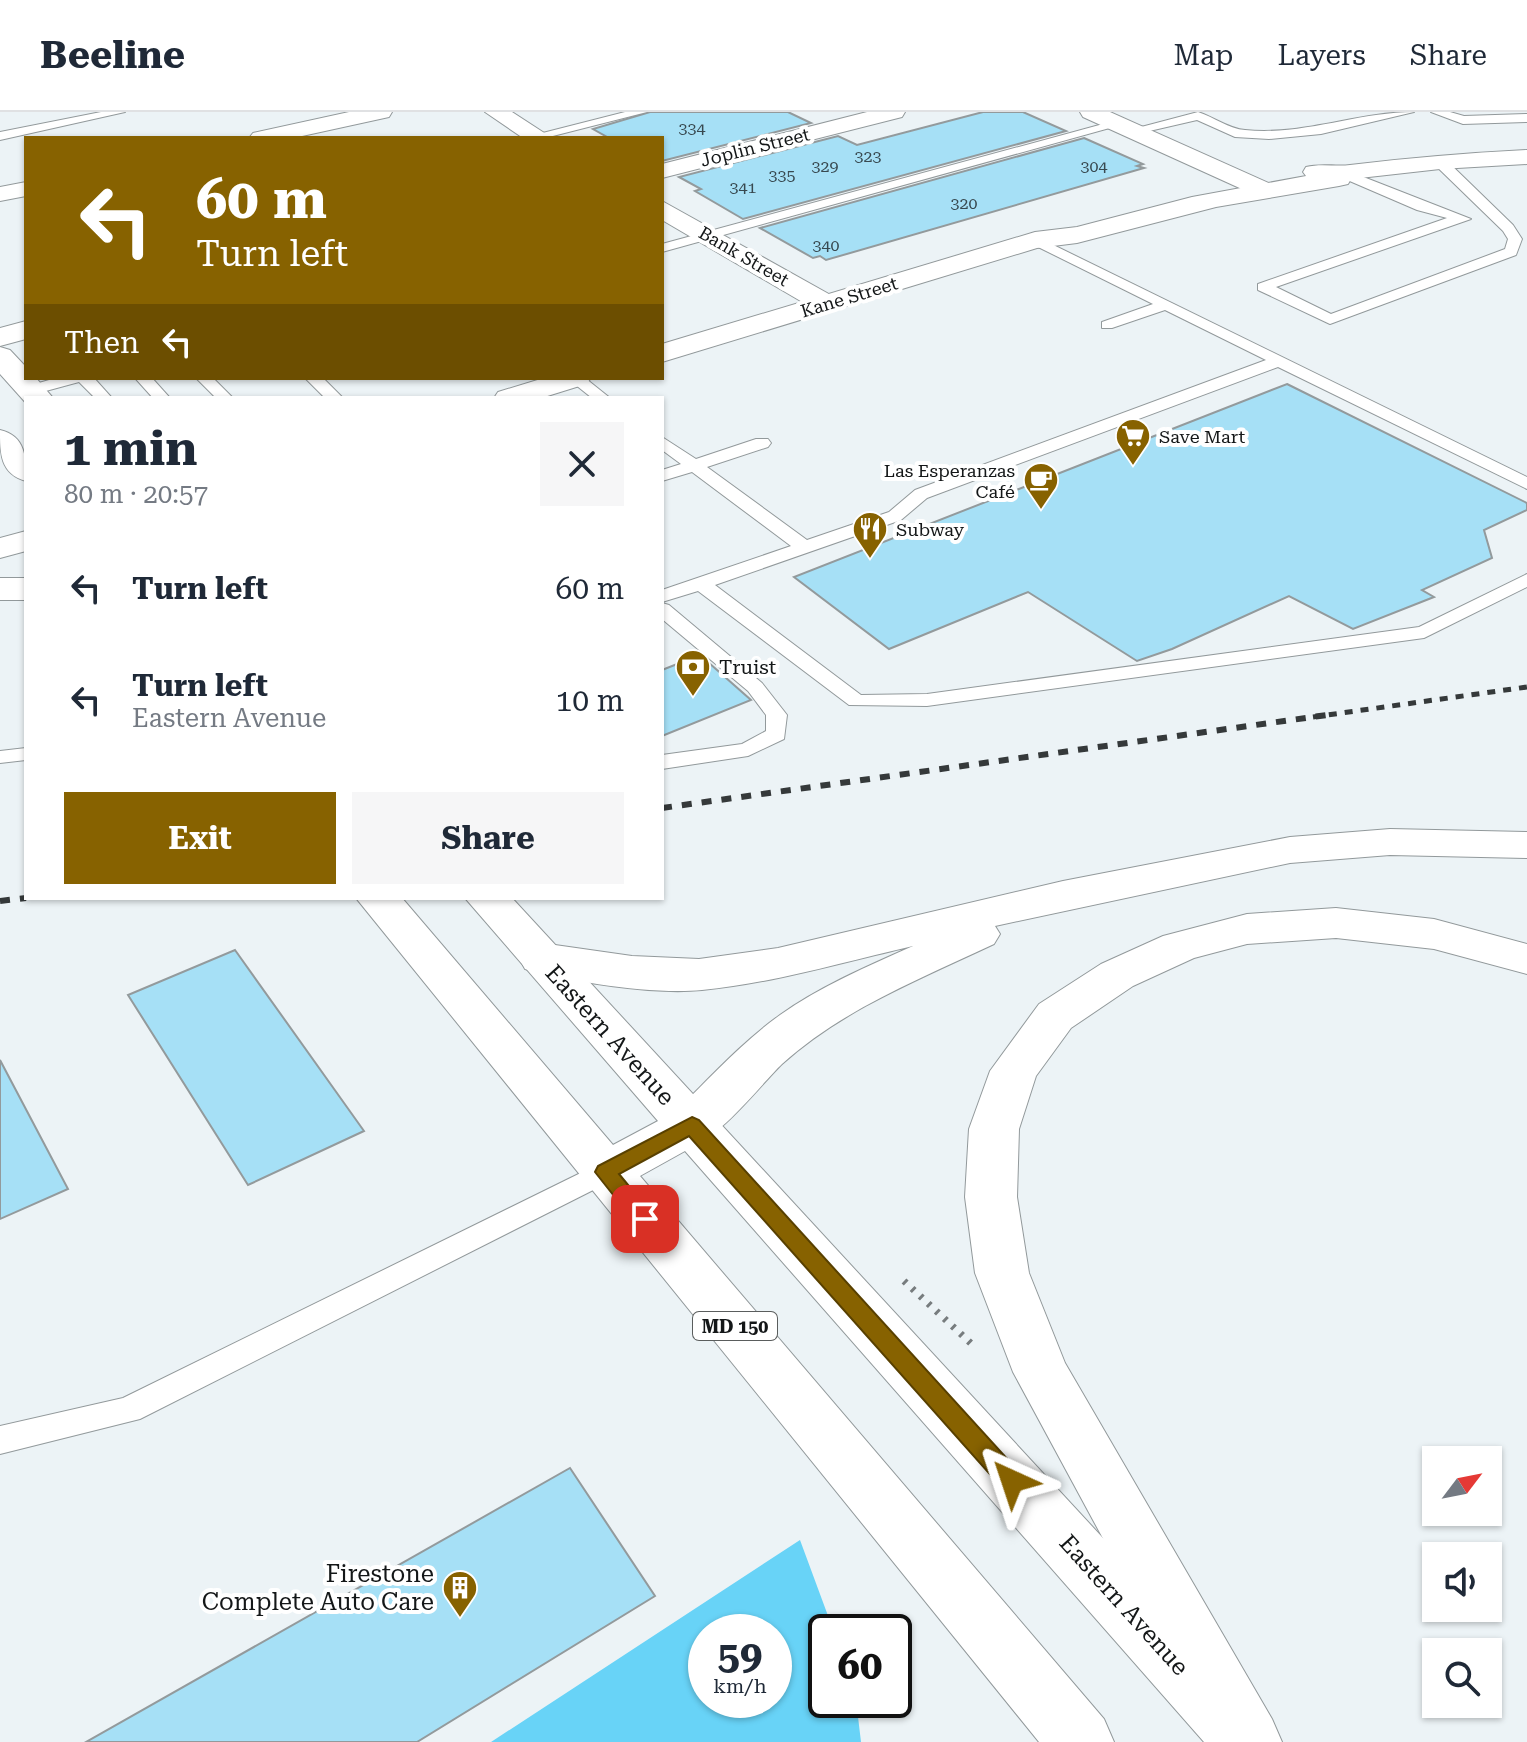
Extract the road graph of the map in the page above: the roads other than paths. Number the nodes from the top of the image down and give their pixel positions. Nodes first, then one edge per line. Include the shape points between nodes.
1 (119, 112) edge
2 (381, 112) edge
3 (496, 112) edge
4 (641, 112) edge
5 (894, 112) edge
6 (1091, 112) edge
7 (1220, 112) edge
8 (1408, 112) edge
9 (1437, 112) edge
10 (1193, 114) edge
11 (1527, 118) edge
12 (1125, 128) junction
13 (31, 134) edge
14 (0, 136) edge
15 (270, 136) edge
16 (534, 136) edge
17 (540, 136) edge
18 (1526, 158) edge
19 (1440, 162) junction
20 (664, 170) edge
21 (1343, 173) junction
22 (1254, 186) junction
23 (24, 189) edge
24 (0, 194) edge
25 (664, 210) edge
26 (1461, 218) junction
27 (1502, 223) junction
28 (708, 236) junction
29 (1035, 240) junction
30 (664, 247) edge
31 (826, 304) junction
32 (1166, 305) junction
33 (1107, 325) dead end
34 (24, 331) edge
35 (0, 337) edge
36 (664, 352) edge
37 (0, 356) edge
38 (1279, 361) junction
39 (69, 380) edge
40 (87, 380) edge
41 (145, 380) edge
42 (206, 380) edge
43 (315, 380) edge
44 (568, 380) edge
45 (578, 380) edge
46 (34, 394) edge
47 (102, 396) edge
48 (160, 396) edge
49 (223, 396) edge
50 (333, 396) edge
51 (516, 396) edge
52 (599, 396) edge
53 (664, 443) edge
54 (762, 443) dead end
55 (694, 465) junction
56 (664, 475) edge
57 (1527, 484) edge
58 (24, 542) edge
59 (805, 547) junction
60 (0, 548) edge
61 (1527, 580) edge
62 (701, 584) junction
63 (0, 589) edge
64 (24, 589) edge
65 (664, 595) edge
66 (664, 611) edge
67 (24, 754) edge
68 (0, 757) edge
69 (664, 762) edge
70 (1527, 845) edge
71 (1063, 895) junction
72 (380, 900) edge
73 (489, 900) edge
74 (541, 958) junction
75 (1527, 959) edge
76 (692, 1125) junction
77 (605, 1172) junction
78 (0, 1440) edge
79 (1081, 1742) edge
80 (1248, 1742) edge

1 - 13 lane
2 - 15 main road
3 - 16 main road
4 - 17 lane
5 - 20 main road, Joplin Street
6 - 12 main road
7 - 10 lane
8 - 10 lane via 1269,135 1239,134
9 - 11 lane via 1463,120
10 - 12 lane
12 - 22 main road
12 - 28 lane
13 - 14 lane
18 - 19 main road, Kane Street
19 - 21 main road, Kane Street
19 - 27 lane
21 - 22 main road, Kane Street via 1339,179
21 - 26 lane
22 - 29 main road, Kane Street via 1123,208 1044,231
23 - 24 main road
25 - 28 main road, Bank Street
26 - 27 lane
26 - 27 lane via 1263,287 1330,319 1511,252 1515,239
28 - 30 lane
28 - 31 main road, Bank Street
29 - 31 main road, Kane Street
29 - 32 lane
31 - 36 main road, Kane Street
32 - 33 lane
32 - 38 lane
34 - 35 main road
37 - 46 main road
38 - 57 lane
38 - 59 lane via 921,494 895,516
39 - 46 lane
40 - 47 lane
41 - 48 lane
42 - 49 lane
43 - 50 lane
44 - 51 main road
45 - 52 lane
53 - 55 lane
54 - 55 lane
55 - 56 lane
55 - 59 lane
58 - 60 main road
59 - 62 lane
61 - 62 lane via 1424,632 927,700 856,701
62 - 65 lane
63 - 64 main road
66 - 69 lane via 755,687 777,715 776,734 748,750
67 - 68 lane
70 - 71 main road via 1390,842 1290,850
71 - 74 main road via 778,963 699,975 632,972
71 - 76 main road via 809,1018
72 - 77 main road, MD 150
73 - 74 main road, Eastern Avenue
74 - 76 main road, Eastern Avenue
75 - 80 main road via 1434,934 1336,923 1247,929 1179,947 1117,975 1055,1016 1014,1071 993,1142 991,1197 1002,1273 1041,1372
76 - 77 main road
76 - 80 main road, Eastern Avenue
77 - 78 lane via 129,1410
77 - 79 main road, MD 150

